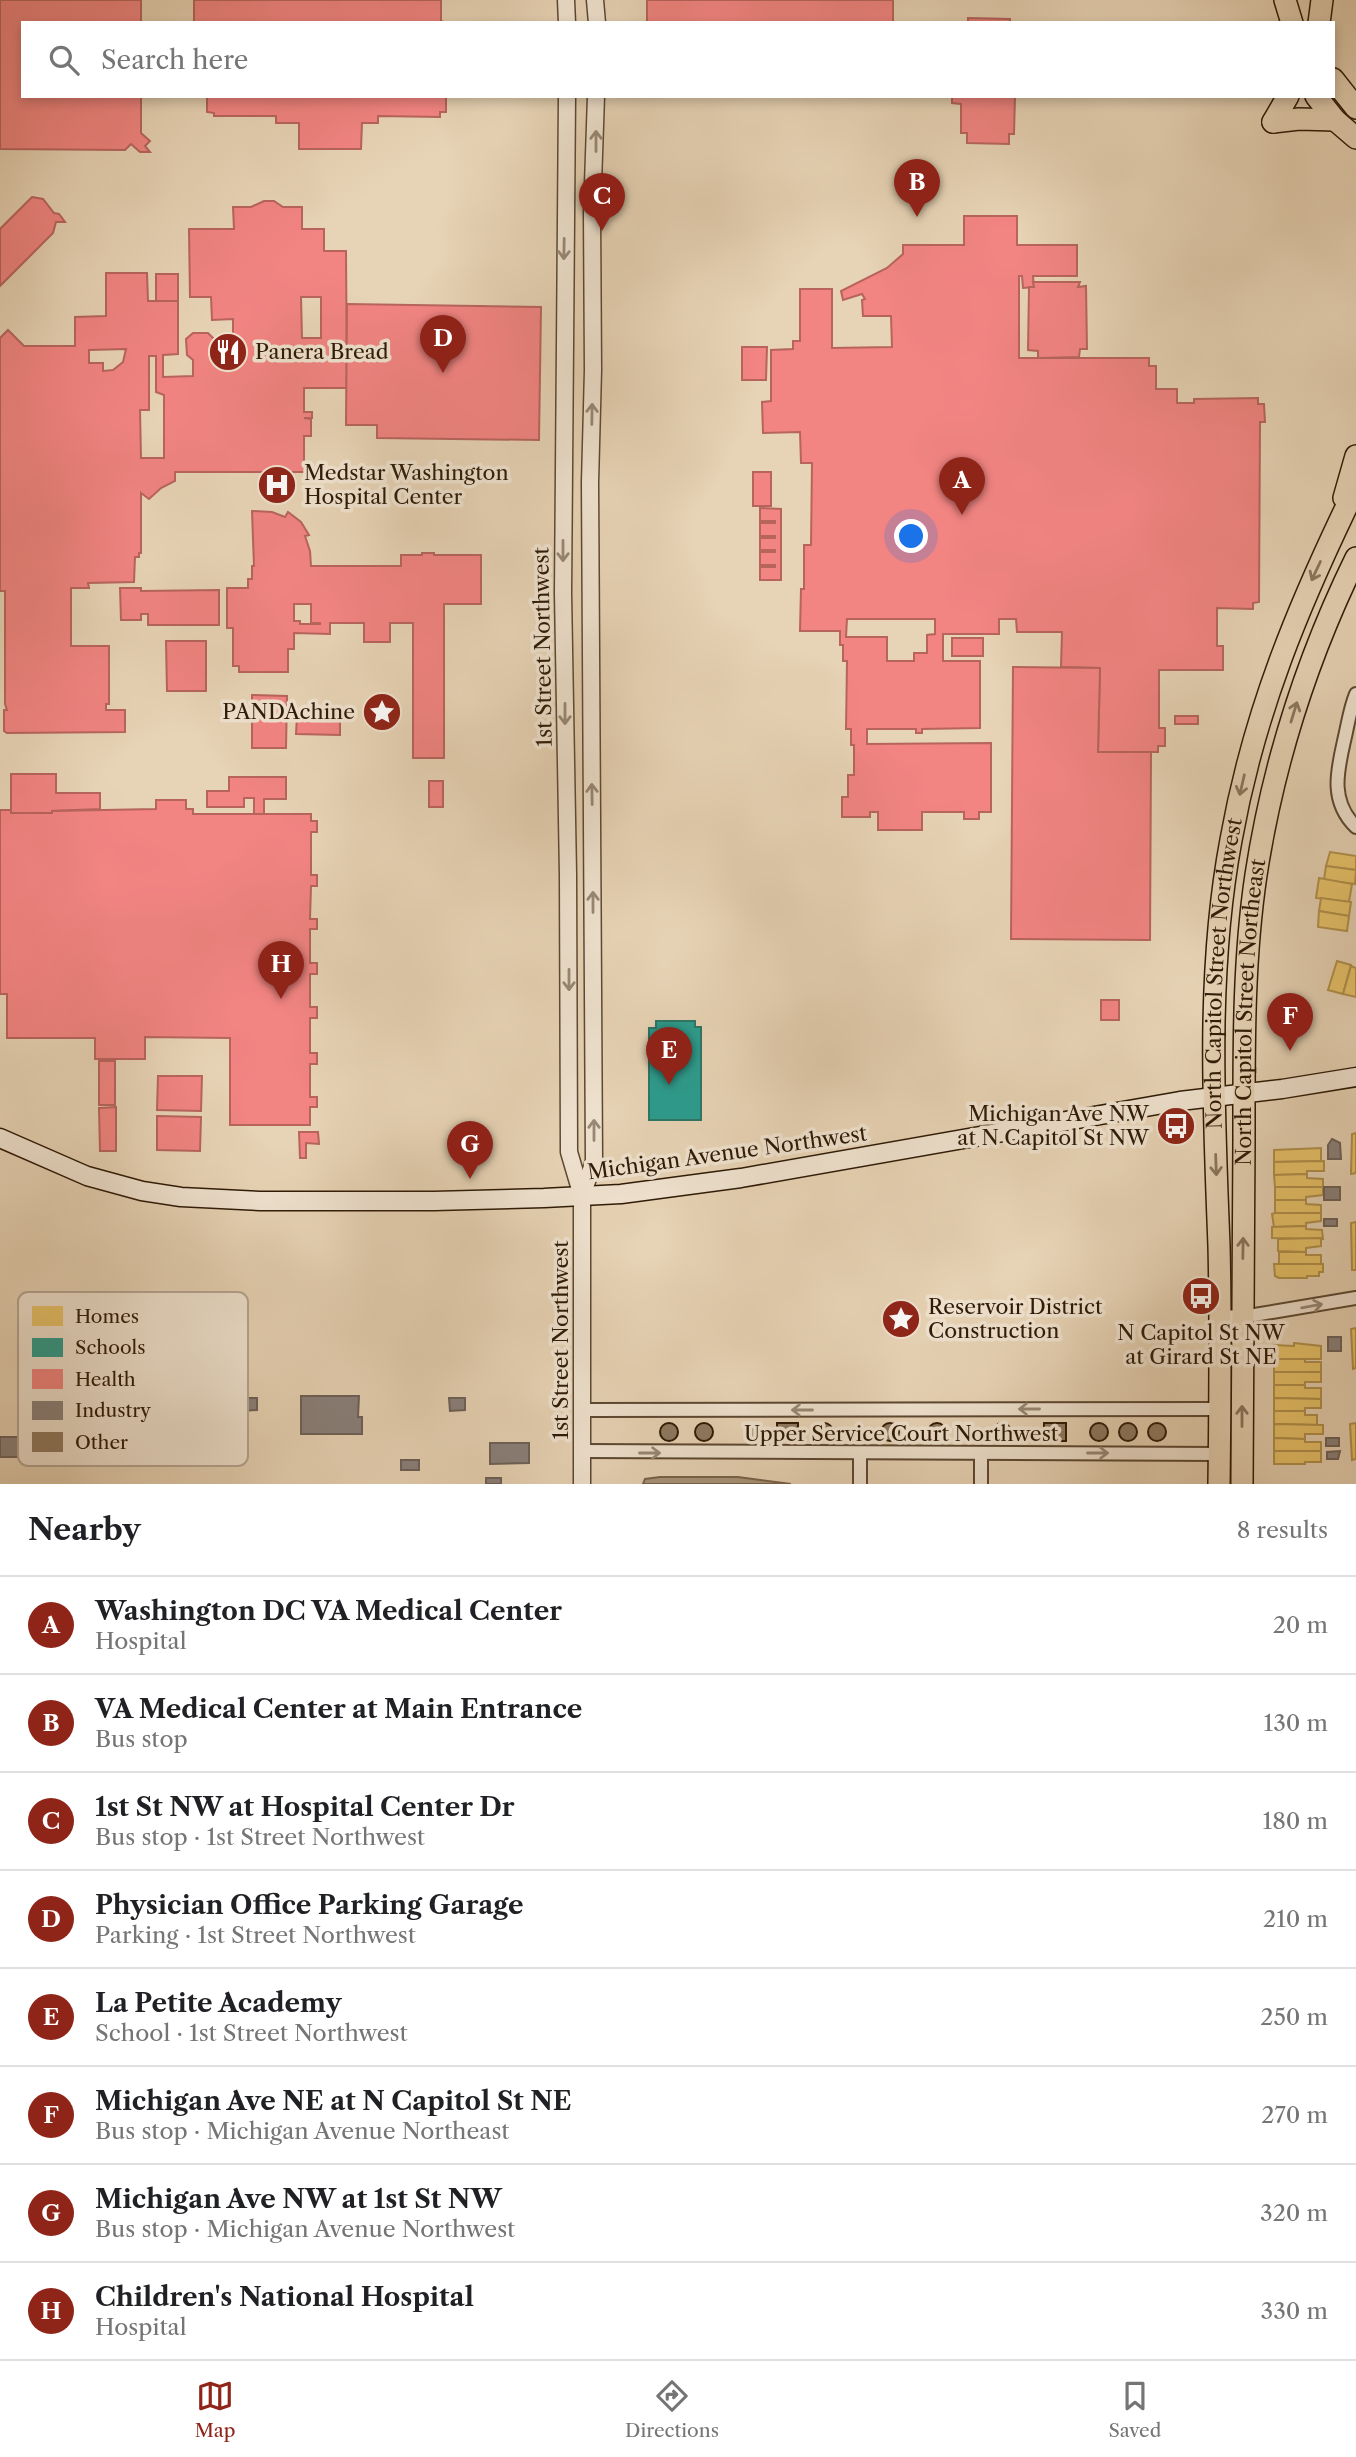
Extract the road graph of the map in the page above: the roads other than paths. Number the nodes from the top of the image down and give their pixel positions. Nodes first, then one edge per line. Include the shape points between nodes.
1 (566, 0) edge
2 (595, 0) edge
3 (1285, 0) edge
4 (1322, 0) edge
5 (567, 21) edge
6 (597, 21) edge
7 (1291, 21) edge
8 (1319, 21) edge
9 (1335, 82) edge
10 (567, 98) edge
11 (596, 98) edge
12 (1287, 98) edge
13 (1318, 98) edge
14 (1356, 108) edge
15 (1335, 120) junction
16 (1356, 138) edge
17 (1356, 456) edge
18 (1356, 487) edge
19 (1334, 532) junction
20 (1356, 558) edge
21 (1356, 694) edge
22 (1356, 827) edge
23 (1356, 1077) edge
24 (1244, 1094) junction
25 (1215, 1097) junction
26 (0, 1138) edge
27 (582, 1196) junction
28 (1356, 1298) edge
29 (1220, 1316) junction
30 (1242, 1317) junction
31 (1220, 1409) junction
32 (582, 1410) junction
33 (582, 1451) junction
34 (860, 1453) junction
35 (982, 1454) junction
36 (1220, 1454) junction
37 (582, 1484) edge
38 (860, 1484) edge
39 (981, 1484) edge
40 (1219, 1484) edge
41 (1242, 1484) edge

1 - 5 street
2 - 6 street
3 - 7 main road
4 - 8 main road
9 - 14 main road
10 -> 27 street, 1st Street Northwest via 563,593 569,1152
27 -> 11 street, 1st Street Northwest via 594,1161 590,482
12 - 15 main road via 1273,122
13 - 15 main road
15 - 16 main road
17 - 19 main road
18 - 19 main road, North Capitol Street Northwest
19 -> 25 main road, North Capitol Street Northwest via 1275,671 1236,813 1218,948
24 -> 20 main road, North Capitol Street Northeast via 1249,931 1266,815 1306,674
21 - 22 street via 1337,785 1340,804
23 - 24 main road, Michigan Avenue Northwest
24 - 25 main road, Michigan Avenue Northwest
30 -> 24 main road, North Capitol Street Northeast
25 - 27 main road, Michigan Avenue Northwest via 741,1178
25 -> 29 main road, North Capitol Street Northwest
26 - 27 main road, Michigan Avenue Northwest via 87,1176 142,1191 199,1199 433,1201
27 - 32 street, 1st Street Northwest
30 -> 28 street
29 - 30 street
29 - 31 main road, North Capitol Street Northwest
41 -> 30 main road, North Capitol Street Northeast
31 -> 32 street, Upper Service Court Northwest
31 - 36 main road, North Capitol Street Northwest
32 - 33 street, 1st Street Northwest
33 -> 34 street, Upper Service Court Northwest
33 - 37 street, 1st Street Northwest
34 - 35 street, Upper Service Court Northwest
34 - 38 street
35 -> 36 street, Upper Service Court Northwest
35 - 39 street
36 - 40 main road, North Capitol Street Northwest

